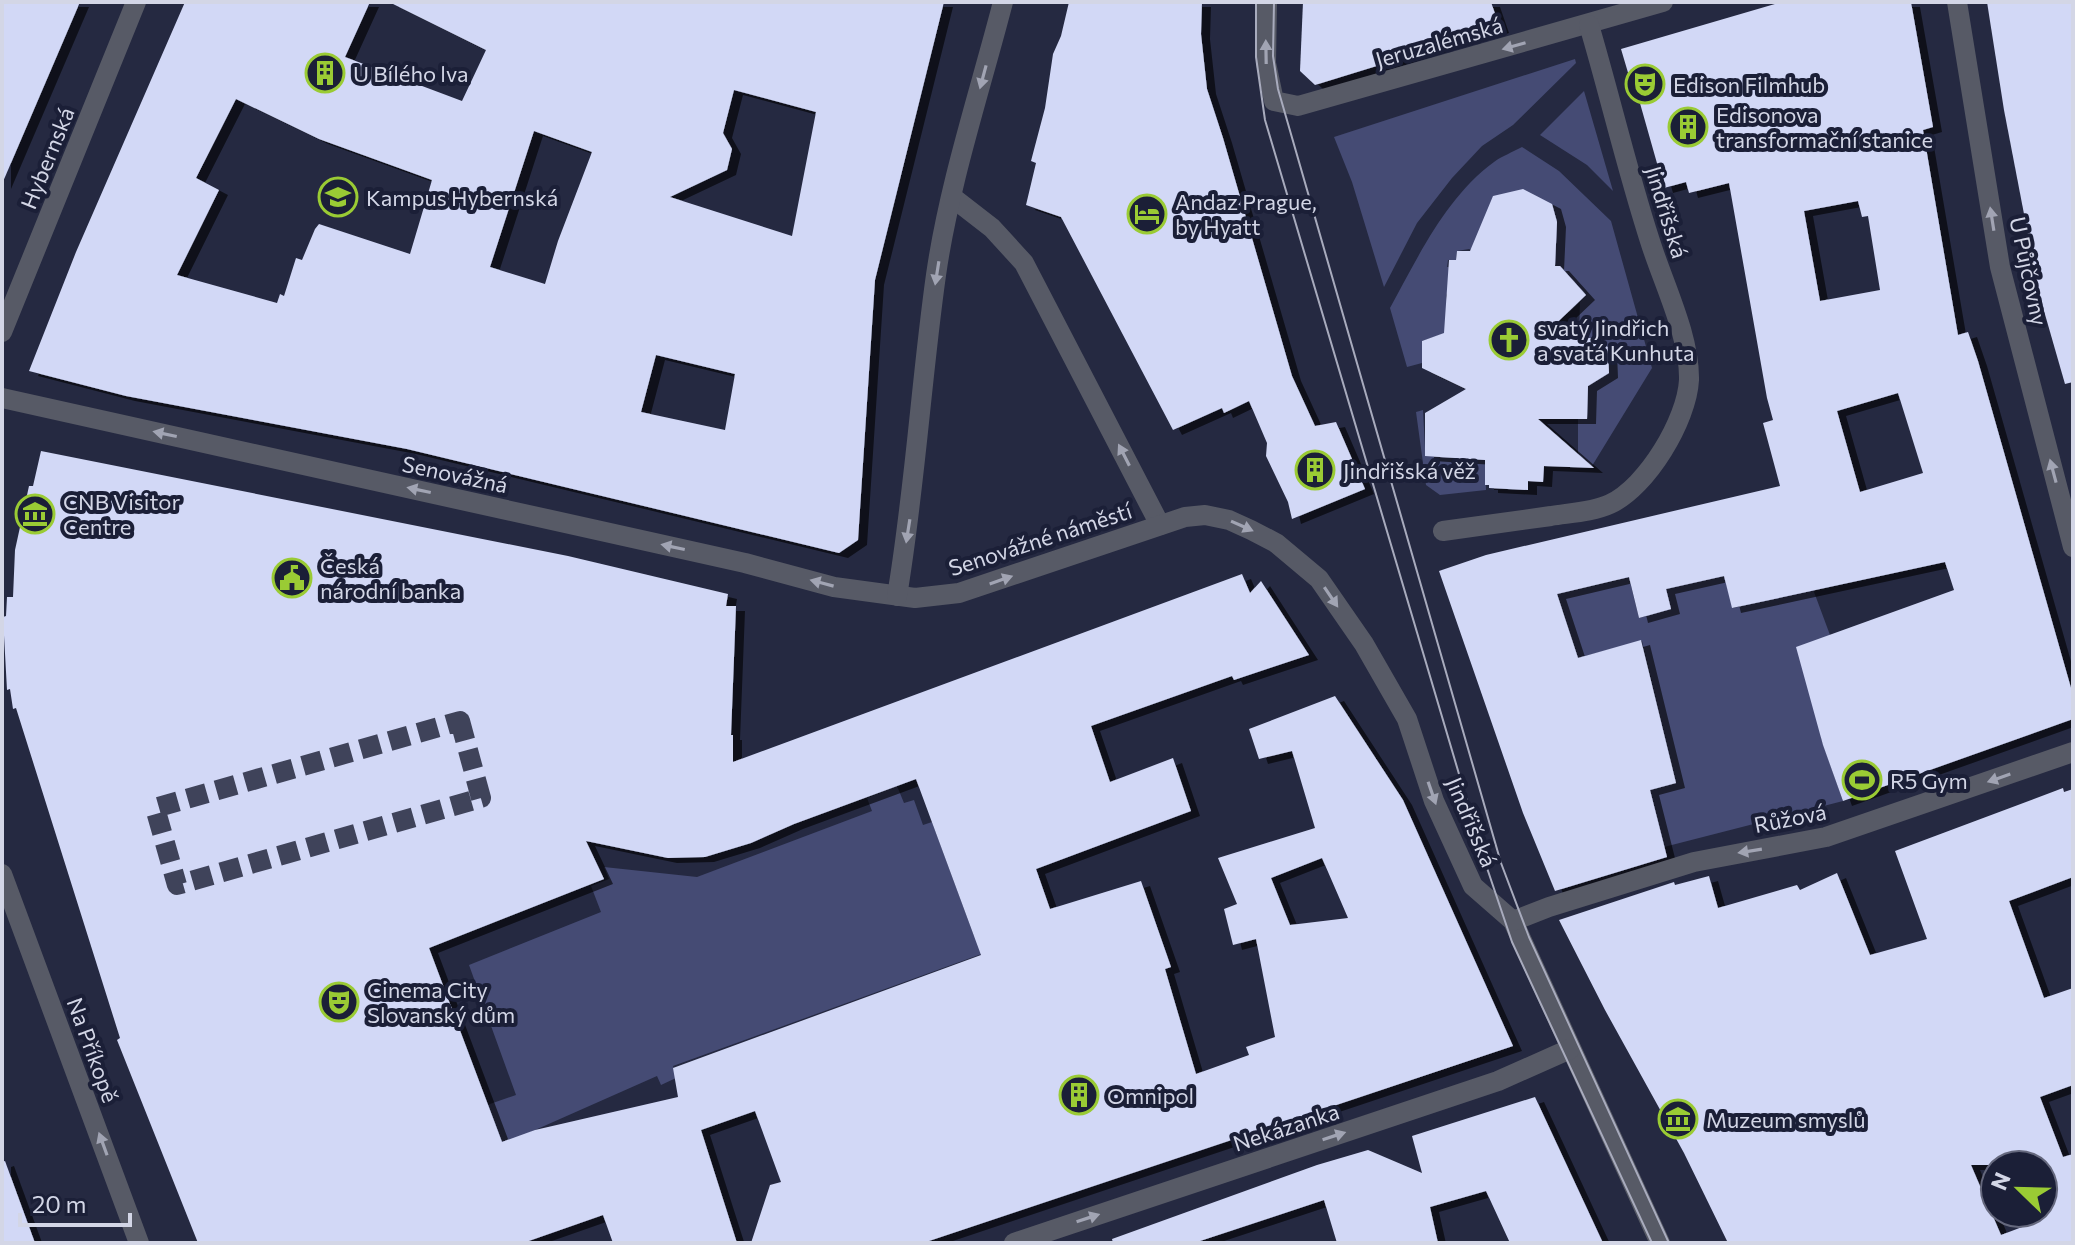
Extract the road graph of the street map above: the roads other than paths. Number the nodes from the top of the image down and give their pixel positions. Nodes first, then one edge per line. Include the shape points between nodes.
1 (136, 2) edge
2 (1003, 2) edge
3 (1267, 2) edge
4 (1663, 2) edge
5 (1957, 2) edge
6 (1589, 25) junction
7 (952, 197) junction
8 (2, 332) edge
9 (2, 398) edge
10 (1160, 525) junction
11 (1443, 531) dead end
12 (2073, 547) edge
13 (897, 596) junction
14 (2073, 752) edge
15 (2, 874) edge
16 (1513, 921) junction
17 (1570, 1049) junction
18 (139, 1243) edge
19 (1014, 1243) edge
20 (1660, 1243) edge

1 - 8 street, Hybernská
2 -> 7 street
6 -> 3 street, Jeruzalémská via 1298,106 1274,101 1266,63
4 - 6 street, Jeruzalémská
12 -> 5 street, U Půjčovny via 2000,267
6 - 11 street, Jindřišská via 1683,338 1687,393 1649,470 1609,505
10 -> 7 street, Senovážné náměstí via 1024,263 992,228
7 -> 13 street via 936,272
13 -> 9 street, Senovážná via 834,587
13 -> 10 street, Senovážné náměstí via 959,593
10 -> 16 street, Jindřišská via 1205,515 1229,520 1276,543 1319,579 1407,719 1434,801 1473,886
14 -> 16 street, Růžová via 1826,837 1694,862
18 -> 15 street, Na Příkopě
16 - 17 street, Jindřišská
19 -> 17 street, Nekázanka via 1498,1081
17 - 20 street, Jindřišská

